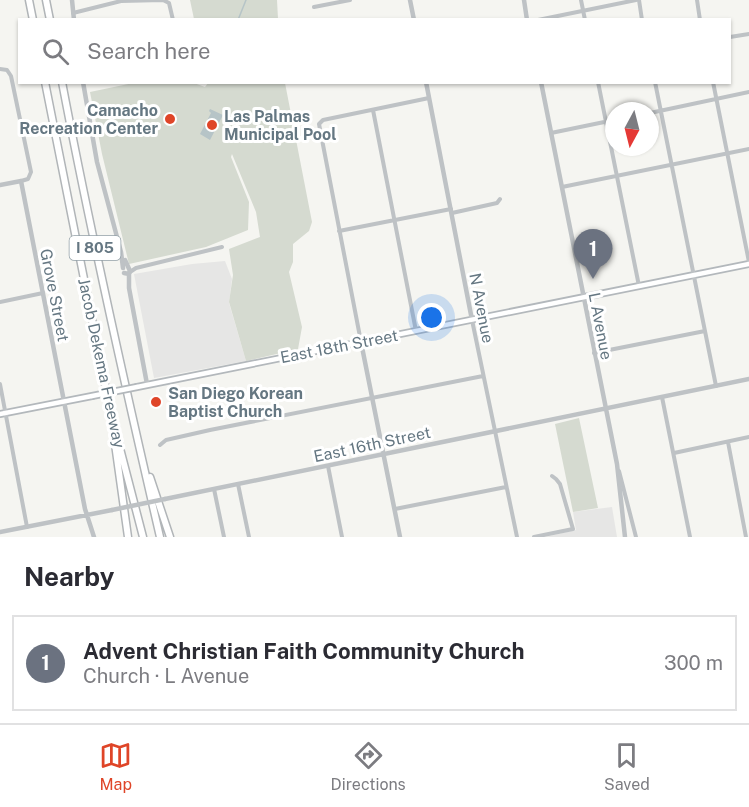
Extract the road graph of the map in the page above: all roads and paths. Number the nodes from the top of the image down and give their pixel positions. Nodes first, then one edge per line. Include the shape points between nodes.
1 (29, 0) edge
2 (46, 0) edge
3 (72, 0) edge
4 (350, 0) edge
5 (410, 0) edge
6 (524, 0) edge
7 (582, 0) edge
8 (638, 0) edge
9 (697, 0) edge
10 (314, 7) dead end
11 (584, 10) junction
12 (73, 16) edge
13 (33, 18) edge
14 (50, 18) edge
15 (173, 18) edge
16 (414, 18) edge
17 (527, 18) edge
18 (547, 18) edge
19 (585, 18) edge
20 (642, 18) edge
21 (700, 18) edge
22 (749, 34) edge
23 (731, 37) edge
24 (1, 69) edge
25 (45, 84) edge
26 (63, 84) edge
27 (83, 84) edge
28 (426, 84) edge
29 (540, 84) edge
30 (598, 84) edge
31 (656, 84) edge
32 (713, 84) edge
33 (749, 92) edge
34 (429, 98) junction
35 (717, 99) junction
36 (373, 110) junction
37 (661, 110) junction
38 (605, 112) edge
39 (605, 121) edge
40 (551, 133) junction
41 (749, 149) edge
42 (728, 153) junction
43 (614, 156) edge
44 (672, 164) junction
45 (618, 175) junction
46 (21, 181) junction
47 (0, 185) edge
48 (561, 187) junction
49 (500, 199) dead end
50 (451, 211) junction
51 (395, 220) junction
52 (339, 231) junction
53 (222, 247) dead end
54 (749, 263) edge
55 (127, 270) junction
56 (695, 275) junction
57 (639, 286) junction
58 (43, 293) junction
59 (584, 297) junction
60 (0, 302) edge
61 (472, 320) junction
62 (416, 331) junction
63 (705, 331) junction
64 (361, 342) junction
65 (594, 353) junction
66 (483, 376) junction
67 (749, 379) edge
68 (0, 384) edge
69 (147, 384) junction
70 (716, 386) junction
71 (662, 397) junction
72 (372, 398) junction
73 (64, 401) junction
74 (605, 408) junction
75 (110, 410) junction
76 (3, 414) edge
77 (131, 414) junction
78 (494, 431) junction
79 (749, 438) edge
80 (728, 442) junction
81 (160, 445) dead end
82 (383, 453) junction
83 (674, 453) junction
84 (617, 464) junction
85 (328, 466) junction
86 (552, 476) dead end
87 (238, 484) junction
88 (506, 487) junction
89 (214, 489) junction
90 (394, 508) junction
91 (87, 515) junction
92 (27, 527) junction
93 (0, 532) edge
94 (94, 537) edge
95 (128, 537) edge
96 (143, 537) edge
97 (160, 537) edge
98 (170, 537) edge
99 (224, 537) edge
100 (249, 537) edge
101 (342, 537) edge
102 (400, 537) edge
103 (517, 537) edge
104 (534, 537) edge
105 (625, 537) edge
106 (636, 537) edge
107 (690, 537) edge
108 (746, 537) edge

1 - 13 highway
2 - 14 highway
3 - 12 street
4 - 10 street
5 - 16 street
6 - 17 street
7 - 11 street
8 - 11 street
8 - 20 street
9 - 21 street
11 - 18 street
11 - 19 street
12 - 15 street via 121,1 163,0 169,3
22 - 23 street
24 - 46 street, Grove Street via 11,76 31,172 28,179
25 - 75 highway, Jacob Dekema Freeway / I 805
26 - 77 highway, Jacob Dekema Freeway / I 805
27 - 55 street via 98,162
28 - 34 street, N Avenue
29 - 40 street, L Avenue
30 - 38 street
31 - 37 street
32 - 35 street
33 - 35 street
34 - 36 street
34 - 50 street, N Avenue
35 - 37 street
35 - 42 street
36 - 51 street
36 - 52 street via 319,124
37 - 44 street
39 - 40 street
40 - 48 street, L Avenue
41 - 42 street
42 - 44 street
42 - 54 street
43 - 45 street
44 - 45 street
44 - 56 street
45 - 48 street
45 - 57 street
46 - 47 street
46 - 58 street, Grove Street
48 - 59 street, L Avenue
49 - 50 street via 497,203
50 - 51 street
50 - 61 street, N Avenue
51 - 52 street
51 - 62 street
52 - 64 street
53 - 55 street
54 - 56 main road, East 18th Street
55 - 69 street
56 - 57 main road, East 18th Street
56 - 63 street
57 - 59 main road, East 18th Street
58 - 60 street
58 - 73 street, Grove Street
59 - 61 main road, East 18th Street
59 - 65 street, L Avenue
61 - 62 main road, East 18th Street
61 - 66 street, N Avenue
62 - 64 main road, East 18th Street
63 - 65 street
63 - 70 street
64 - 69 main road, East 18th Street
64 - 72 street
65 - 74 street, L Avenue
66 - 72 street
66 - 78 street, N Avenue
67 - 70 street, East 16th Street
68 - 76 street
69 - 73 main road, East 18th Street, bridge
70 - 71 street, East 16th Street
71 - 74 street, East 16th Street
71 - 83 street
72 - 81 street via 210,430 166,440
72 - 82 street
73 - 76 main road, East 18th Street
73 - 91 street, Grove Street
74 - 78 street, East 16th Street
74 - 84 street, L Avenue
75 - 95 highway
75 - 96 highway, Jacob Dekema Freeway / I 805
76 - 92 street
77 - 97 highway, Jacob Dekema Freeway / I 805
77 - 98 highway
78 - 82 street, East 16th Street
78 - 88 street, N Avenue
79 - 80 street
80 - 83 street
80 - 108 street
82 - 85 street, East 16th Street
82 - 90 street
83 - 107 street
84 - 105 street
84 - 106 street, L Avenue
85 - 87 street, East 16th Street
85 - 101 street
86 - 104 street via 560,484 573,529
87 - 89 street, East 16th Street
87 - 100 street
88 - 90 street
88 - 103 street, N Avenue
89 - 91 street, East 16th Street, bridge
89 - 99 street
90 - 102 street
91 - 92 street, East 16th Street
91 - 94 street, Grove Street
92 - 93 street, East 16th Street

